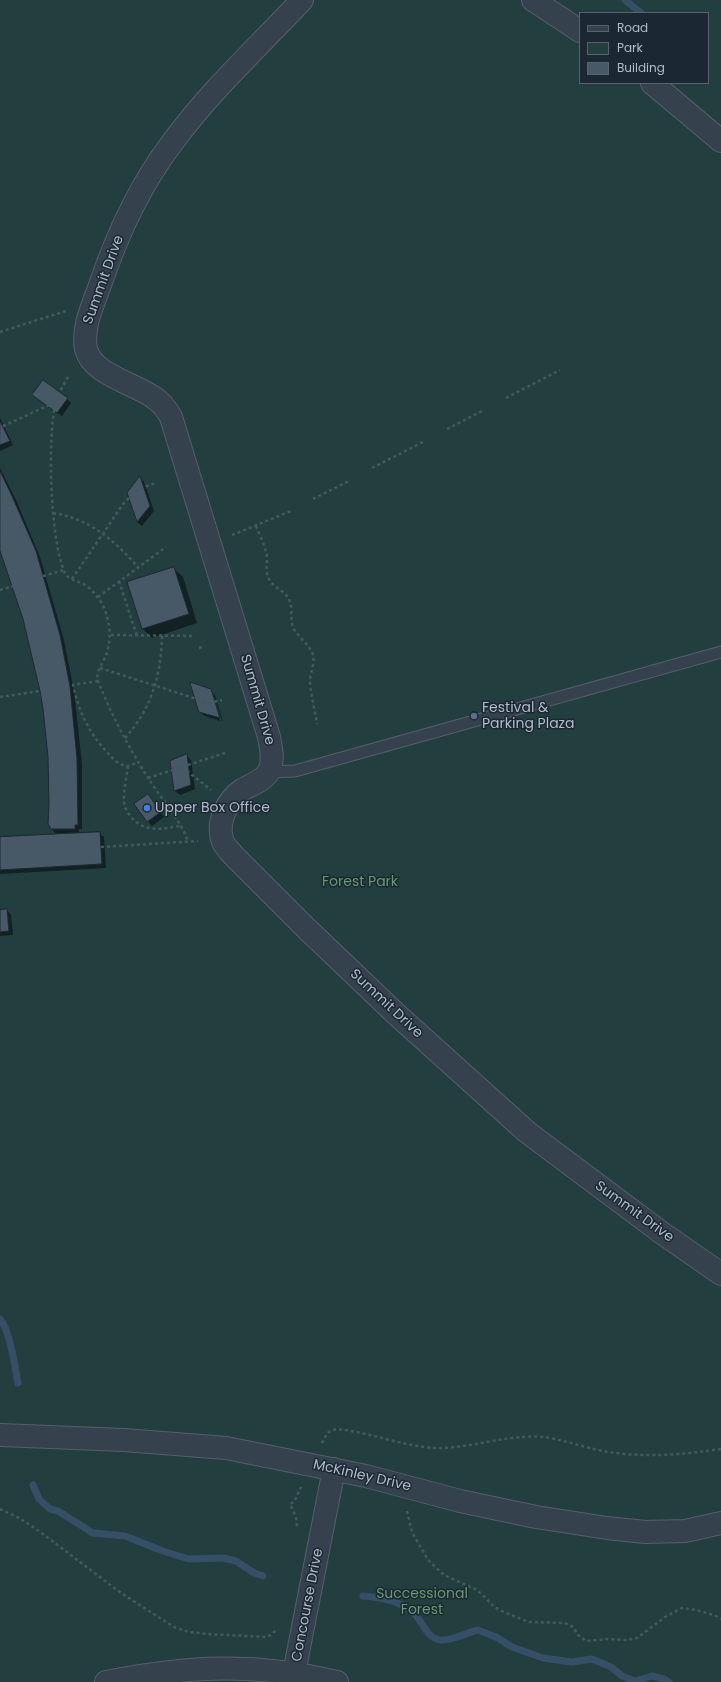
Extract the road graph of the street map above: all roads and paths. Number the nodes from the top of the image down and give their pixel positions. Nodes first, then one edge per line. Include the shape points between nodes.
1 (302, 0) edge
2 (533, 0) edge
3 (579, 31) edge
4 (653, 84) edge
5 (721, 141) edge
6 (91, 310) junction
7 (0, 332) edge
8 (560, 370) dead end
9 (68, 377) dead end
10 (506, 398) dead end
11 (56, 402) junction
12 (484, 410) dead end
13 (2, 426) dead end
14 (447, 429) dead end
15 (425, 441) dead end
16 (372, 468) dead end
17 (349, 480) dead end
18 (156, 483) dead end
19 (313, 499) dead end
20 (291, 511) dead end
21 (53, 513) junction
22 (256, 526) junction
23 (103, 533) junction
24 (229, 536) dead end
25 (166, 546) dead end
26 (138, 567) junction
27 (64, 570) junction
28 (43, 576) dead end
29 (72, 579) junction
30 (119, 581) junction
31 (13, 586) dead end
32 (0, 590) edge
33 (98, 597) junction
34 (110, 635) junction
35 (137, 636) junction
36 (162, 636) junction
37 (194, 636) dead end
38 (205, 646) dead end
39 (199, 648) dead end
40 (721, 652) edge
41 (100, 668) junction
42 (98, 680) junction
43 (156, 685) junction
44 (40, 690) dead end
45 (0, 697) edge
46 (222, 700) dead end
47 (317, 724) dead end
48 (125, 738) junction
49 (225, 753) dead end
50 (139, 762) junction
51 (128, 766) junction
52 (182, 767) junction
53 (269, 772) junction
54 (148, 778) junction
55 (212, 792) dead end
56 (180, 826) junction
57 (198, 841) dead end
58 (188, 842) junction
59 (101, 847) dead end
60 (721, 1274) edge
61 (0, 1435) edge
62 (323, 1440) dead end
63 (721, 1449) edge
64 (334, 1469) junction
65 (0, 1509) edge
66 (406, 1510) dead end
67 (721, 1523) edge
68 (721, 1619) edge
69 (262, 1636) dead end
70 (294, 1673) junction
71 (106, 1682) edge
72 (337, 1682) edge

1 - 6 street, Summit Drive via 211,95 172,143 142,188
2 - 3 street
4 - 5 street
6 - 7 path via 69,310
6 - 53 street, Summit Drive via 85,332 86,350 94,363 156,398 171,417 269,737 272,761
8 - 10 path
9 - 11 path
11 - 13 path
11 - 21 path via 51,435
12 - 14 path
15 - 16 path
17 - 19 path
18 - 23 path via 138,489 129,497
20 - 22 path
21 - 23 path via 78,519
21 - 27 path
22 - 24 path
22 - 47 path via 266,552 268,577 272,585 287,596 292,606 293,627 313,656 310,682
23 - 26 path
23 - 29 path
25 - 26 path
26 - 30 path
27 - 28 path
27 - 29 path
29 - 33 path via 87,586
30 - 33 path
30 - 35 path
31 - 32 path
33 - 34 path via 107,615
34 - 35 path
34 - 41 path
35 - 36 path
36 - 37 path
36 - 43 path
38 - 39 path
40 - 53 lane via 295,771
41 - 42 path via 96,676
41 - 43 path
42 - 48 path
42 - 51 path via 73,685 79,709 89,731 113,759
43 - 46 path via 209,702
43 - 48 path via 141,716
44 - 45 path
48 - 50 path
49 - 52 path
50 - 51 path
50 - 54 path
51 - 56 path via 124,798 129,815 144,827 155,829
52 - 54 path
52 - 55 path
53 - 60 street, Summit Drive via 240,791 224,813 220,830 224,843 233,854 395,1013 527,1132
54 - 56 path
56 - 58 path
57 - 58 path
58 - 59 path
61 - 64 street, McKinley Drive via 124,1440 226,1448
62 - 63 path via 327,1433 336,1429 424,1447 441,1448 525,1436 545,1437 641,1456 667,1456
64 - 67 street, McKinley Drive via 536,1518 607,1528 645,1532 685,1531
64 - 70 street, Concourse Drive
65 - 69 path via 39,1531 121,1593 174,1627 208,1634
66 - 68 path via 412,1532 428,1560 444,1575 484,1594 494,1607 516,1618 529,1622 565,1623 573,1627 586,1641 637,1638 682,1608 708,1613
70 - 71 street, Concourse Drive via 205,1668
70 - 72 street

